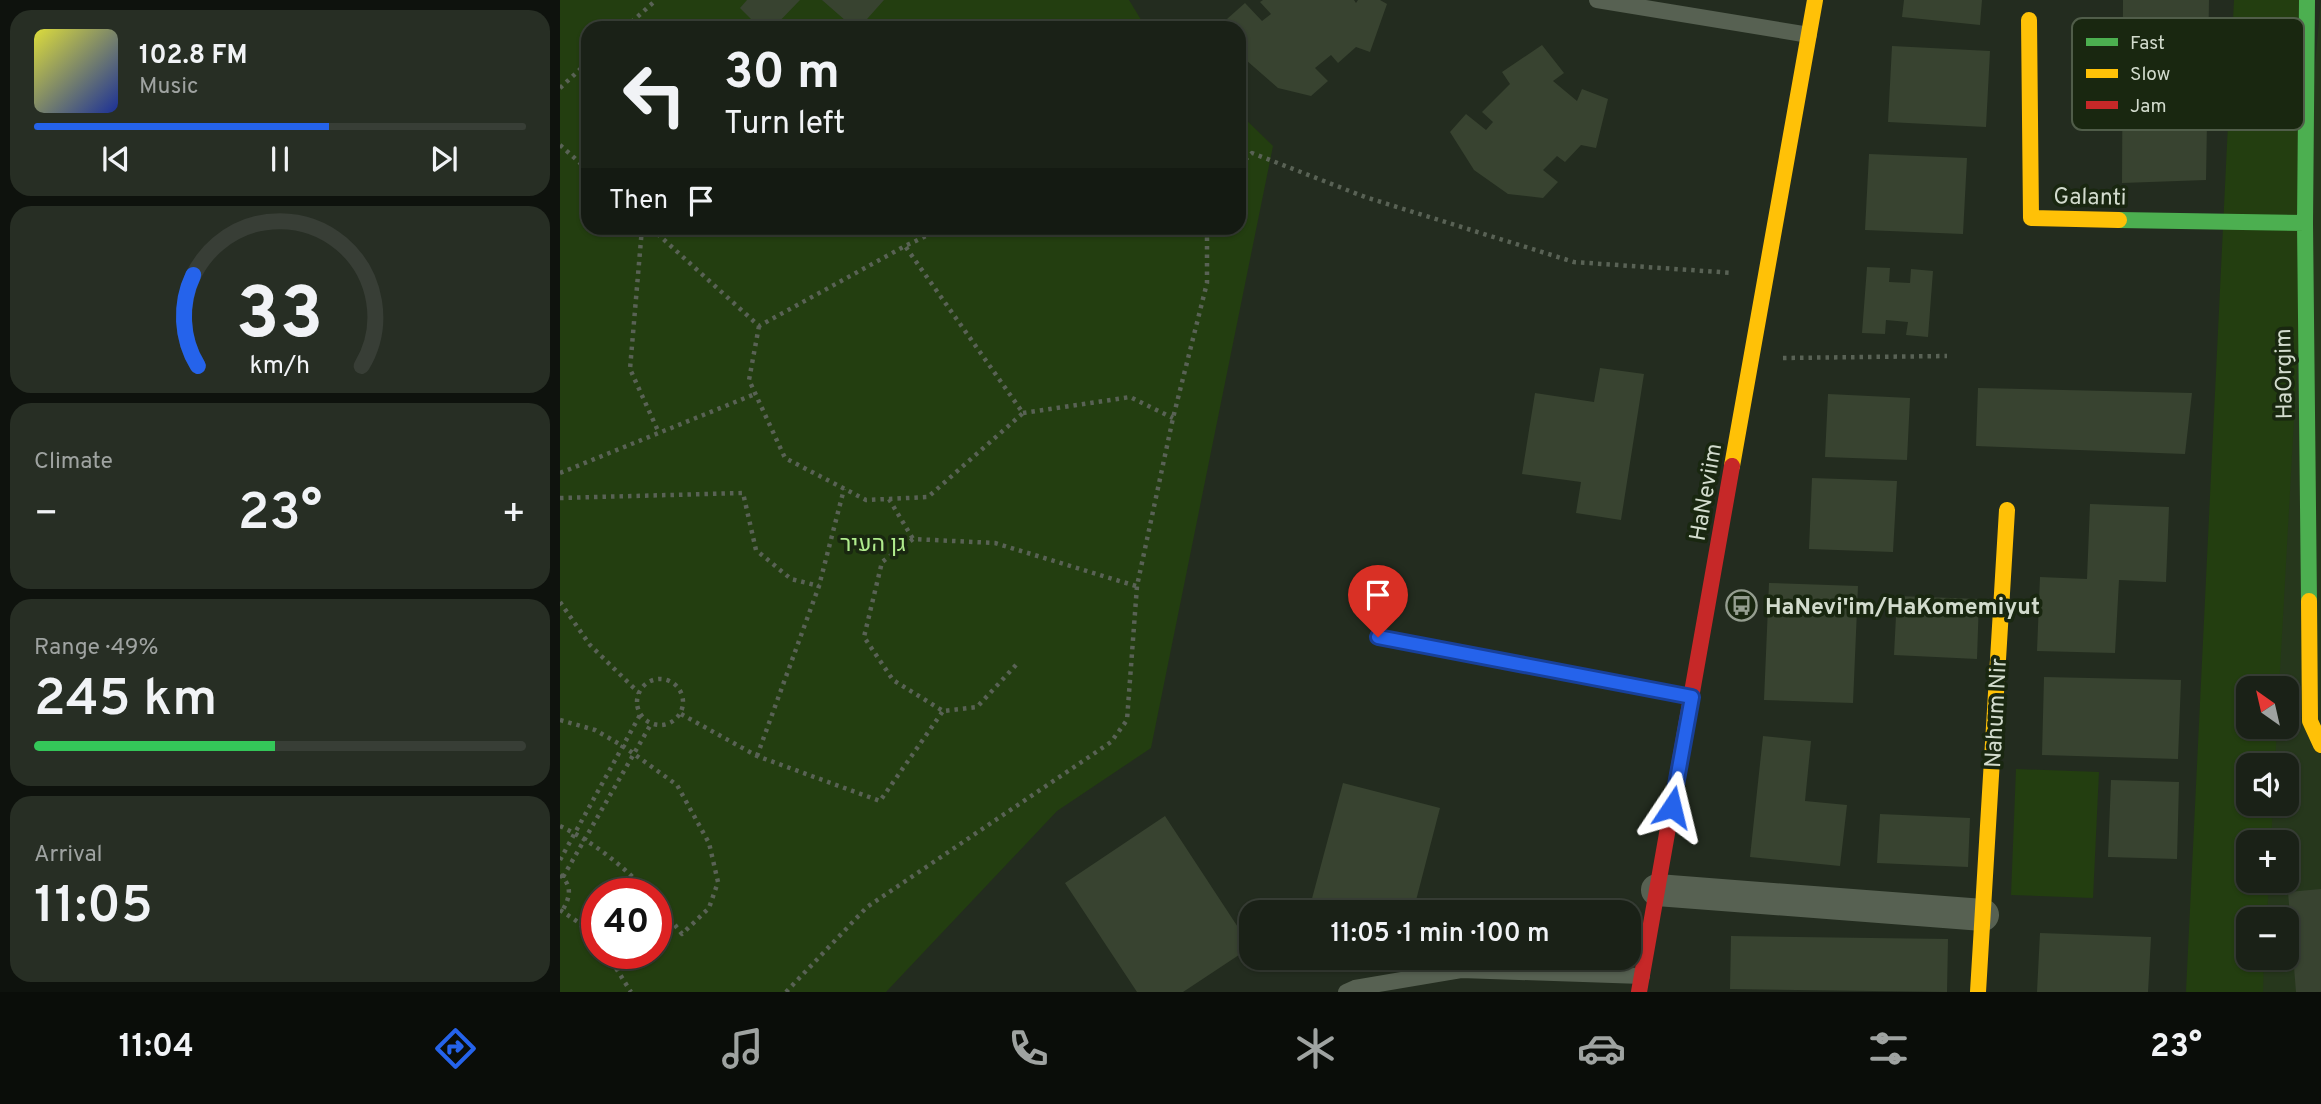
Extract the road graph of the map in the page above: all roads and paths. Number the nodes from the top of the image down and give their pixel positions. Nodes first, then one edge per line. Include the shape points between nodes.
1 (656, 0) edge
2 (1597, 0) edge
3 (1815, 0) edge
4 (2307, 0) edge
5 (2029, 20) dead end
6 (633, 21) edge
7 (1809, 35) junction
8 (581, 68) edge
9 (560, 88) edge
10 (560, 145) edge
11 (1246, 159) edge
12 (581, 164) edge
13 (2305, 223) junction
14 (641, 235) edge
15 (659, 235) edge
16 (928, 235) edge
17 (1207, 235) edge
18 (905, 246) junction
19 (1767, 275) junction
20 (759, 326) junction
21 (1947, 356) dead end
22 (1752, 359) junction
23 (755, 394) junction
24 (1023, 412) junction
25 (1173, 418) junction
26 (659, 433) junction
27 (560, 473) edge
28 (844, 489) junction
29 (560, 498) edge
30 (889, 499) junction
31 (2007, 510) dead end
32 (913, 538) junction
33 (819, 586) junction
34 (1137, 586) junction
35 (560, 602) edge
36 (1378, 637) dead end
37 (1016, 665) dead end
38 (639, 692) junction
39 (1692, 697) junction
40 (943, 711) junction
41 (681, 714) junction
42 (640, 715) junction
43 (560, 720) edge
44 (651, 724) junction
45 (2321, 745) edge
46 (623, 746) junction
47 (633, 753) junction
48 (757, 756) junction
49 (560, 827) edge
50 (575, 833) junction
51 (586, 840) junction
52 (560, 860) edge
53 (562, 876) edge
54 (633, 878) edge
55 (1657, 890) junction
56 (561, 911) edge
57 (1983, 915) junction
58 (672, 921) edge
59 (581, 925) edge
60 (616, 969) edge
61 (1642, 975) junction
62 (1353, 991) edge
63 (631, 992) edge
64 (786, 992) edge
65 (1639, 992) edge
66 (1978, 992) edge

1 - 6 path
2 - 7 lane
3 - 7 street, HaNeviim
4 - 13 street, HaOrgim
5 - 13 street, Galanti via 2031,218
7 - 19 street, HaNeviim
8 - 9 path
10 - 12 path
11 - 19 path via 1252,153 1365,197 1574,262
13 - 45 street, HaOrgim via 2310,721
14 - 26 path via 630,369
15 - 20 path
16 - 18 path
17 - 25 path via 1208,283
18 - 20 path
18 - 24 path
19 - 22 street, HaNeviim
20 - 23 path via 749,380
21 - 22 path
22 - 39 street, HaNeviim
23 - 26 path
23 - 28 path via 785,458
24 - 25 path via 1130,397
24 - 30 path via 928,497
25 - 34 path
26 - 27 path
28 - 30 path via 866,500
28 - 33 path
29 - 33 path via 743,494 756,551 791,579
30 - 32 path
31 - 57 street, Nahum Nir
32 - 34 path via 995,543
32 - 40 path via 882,562 864,637 893,680
33 - 48 path
34 - 64 path via 1127,720 1111,742 867,906
35 - 38 path via 590,645
36 - 39 lane
37 - 40 path via 977,707
38 - 41 path via 657,679 671,681 682,693
38 - 42 path
39 - 55 street, HaNeviim
40 - 48 path via 880,801
41 - 44 path via 669,724
41 - 48 path
42 - 44 path
42 - 46 path
43 - 46 path via 595,730
44 - 47 path
46 - 47 path
46 - 50 path
47 - 51 path
47 - 58 path via 677,785 709,843 718,882 709,908 682,934
49 - 50 path
50 - 51 path
50 - 52 path
51 - 53 path
51 - 54 path
53 - 56 path via 569,895
55 - 57 street
55 - 61 street, HaNeviim
56 - 59 path
57 - 66 street, Nahum Nir
60 - 63 path
61 - 62 lane via 1461,970
61 - 65 street, HaNeviim

